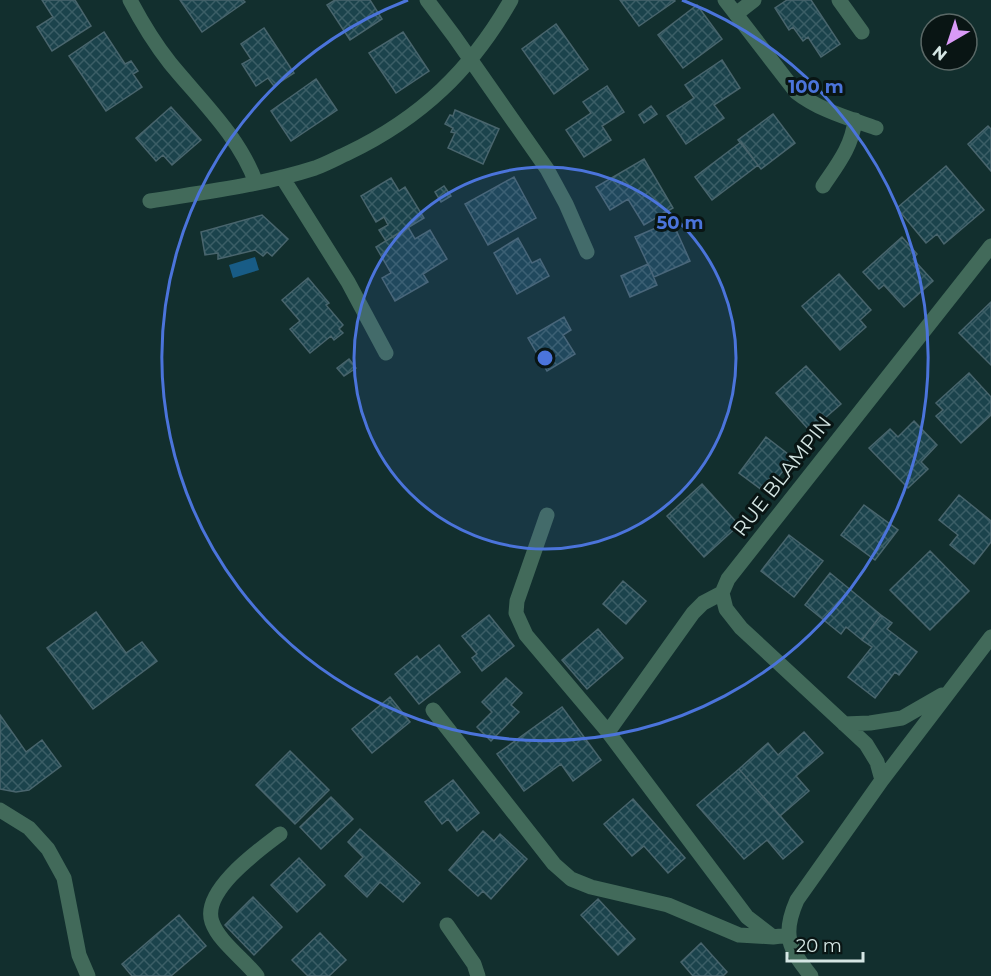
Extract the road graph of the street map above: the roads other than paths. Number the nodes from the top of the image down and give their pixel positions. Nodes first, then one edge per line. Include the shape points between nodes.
1 (130, 0) edge
2 (427, 0) edge
3 (511, 0) edge
4 (724, 0) edge
5 (754, 0) edge
6 (839, 0) edge
7 (736, 14) junction
8 (862, 32) dead end
9 (470, 61) junction
10 (855, 120) junction
11 (876, 128) dead end
12 (282, 177) junction
13 (256, 183) junction
14 (823, 186) dead end
15 (150, 201) dead end
16 (991, 246) edge
17 (587, 252) dead end
18 (386, 353) dead end
19 (547, 515) dead end
20 (722, 593) junction
21 (991, 637) edge
22 (950, 691) junction
23 (433, 710) dead end
24 (844, 723) junction
25 (608, 732) junction
26 (882, 780) junction
27 (0, 810) edge
28 (280, 834) dead end
29 (447, 925) dead end
30 (781, 936) junction
31 (88, 976) edge
32 (257, 976) edge
33 (478, 976) edge
34 (811, 976) edge

1 - 13 street via 169,61 237,144
2 - 9 street
3 - 9 street
4 - 7 street
5 - 7 street
6 - 8 street
7 - 10 street via 796,92 807,101
9 - 12 street via 414,115 375,140 317,167
9 - 17 street via 547,169
10 - 11 street
10 - 14 street via 847,151
12 - 13 street
12 - 18 street via 348,282
13 - 15 street
16 - 20 street, RUE BLAMPIN via 728,579
19 - 25 street via 516,613 526,635
20 - 24 street via 726,609 741,628
20 - 25 street via 693,613
21 - 22 street
22 - 24 street via 902,718
22 - 26 street
23 - 30 street via 554,864 571,879 668,905 740,935
24 - 26 street via 866,744
25 - 30 street via 747,917
26 - 30 street via 797,900
27 - 31 street via 29,828 48,849 64,878 79,955
28 - 32 street via 247,859 215,895 210,911 219,934
29 - 33 street
30 - 34 street

